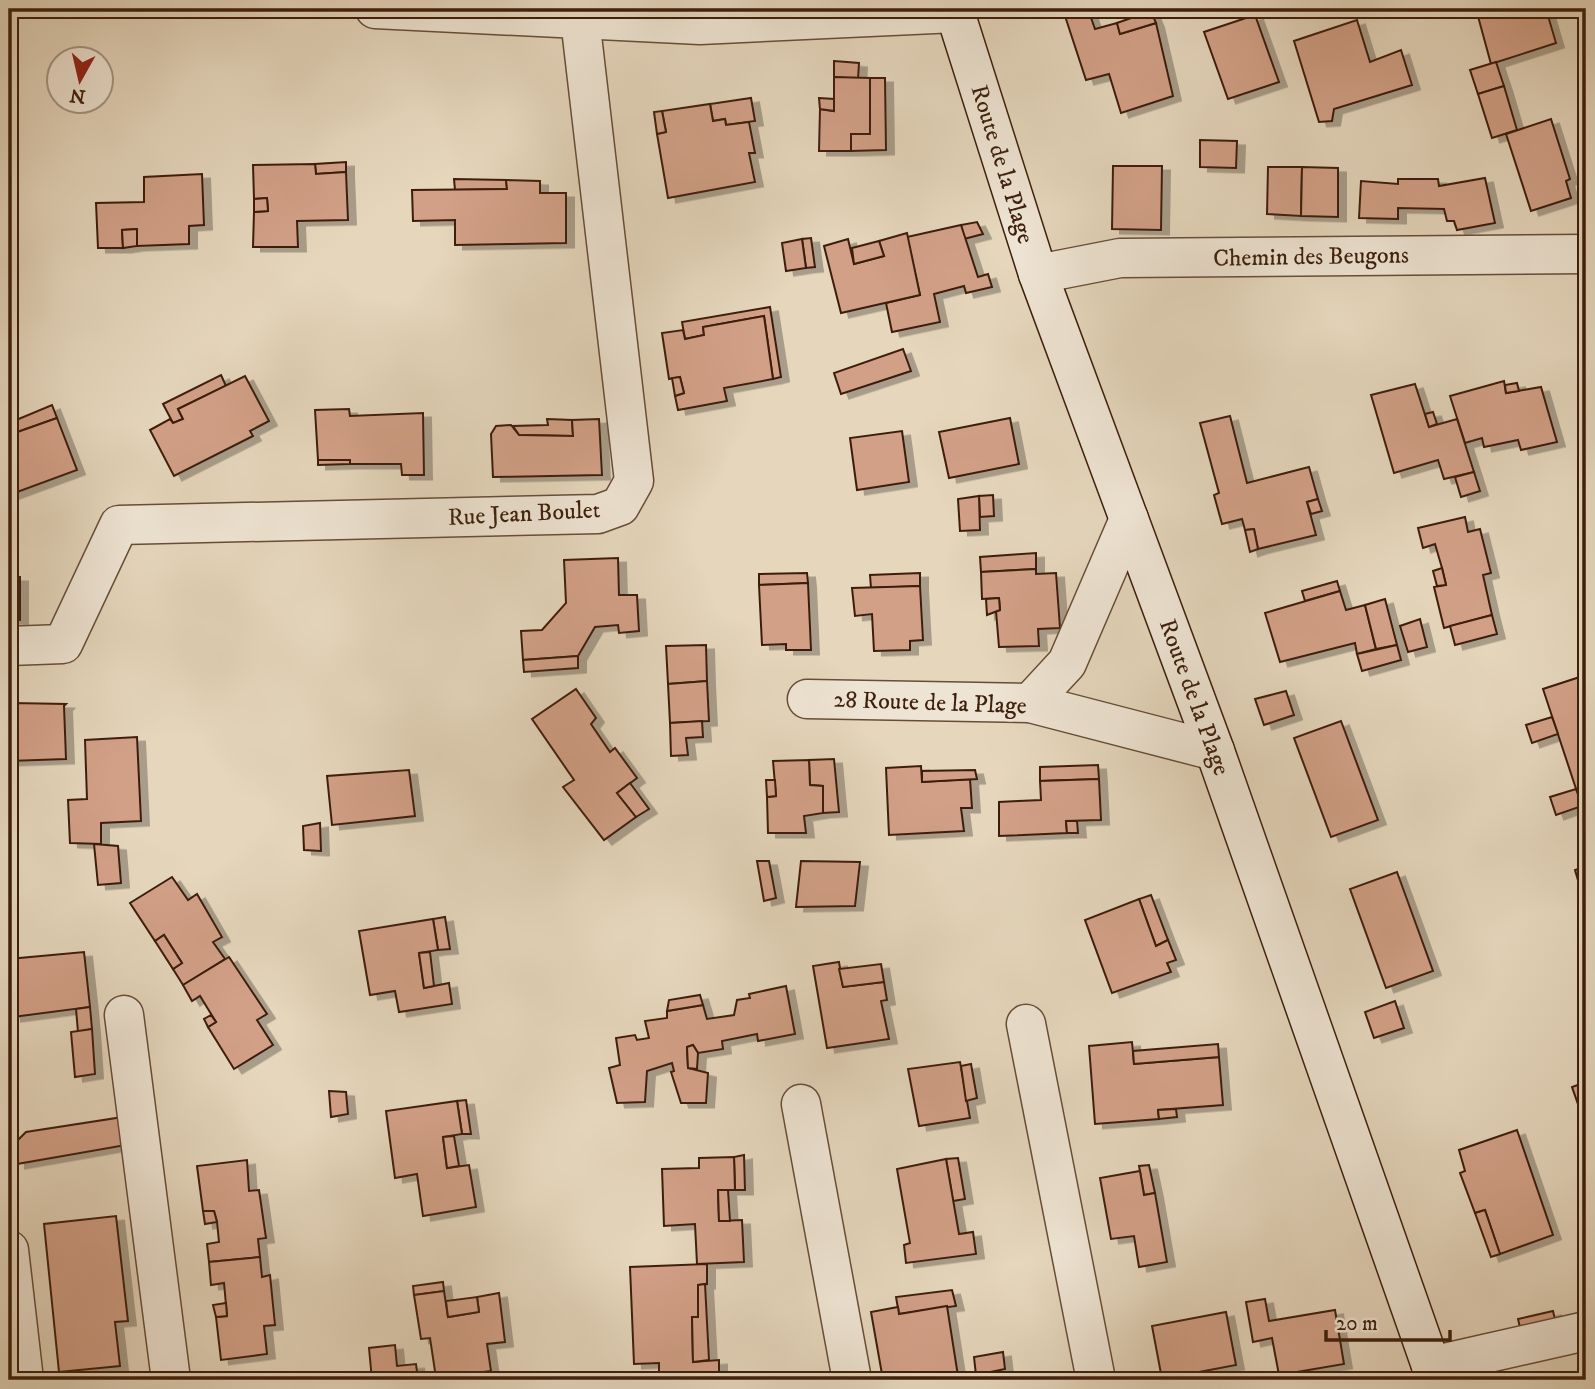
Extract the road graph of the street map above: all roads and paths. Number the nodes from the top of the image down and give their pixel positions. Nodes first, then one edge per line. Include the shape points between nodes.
1 (374, 9) edge
2 (955, 11) edge
3 (797, 15) edge
4 (698, 17) edge
5 (580, 19) junction
6 (1586, 254) edge
7 (1038, 274) junction
8 (1129, 519) junction
9 (9, 646) edge
10 (807, 699) dead end
11 (1030, 703) junction
12 (1216, 751) junction
13 (124, 1015) dead end
14 (1026, 1024) dead end
15 (801, 1104) dead end
16 (9, 1250) edge
17 (1586, 1331) edge
18 (1434, 1373) edge
19 (24, 1380) edge
20 (171, 1380) edge
21 (852, 1380) edge
22 (1096, 1380) edge

1 - 5 street, Route de la Plage
2 - 3 street, Route de la Plage
2 - 7 street, Route de la Plage
3 - 4 street, Route de la Plage
4 - 5 street, Route de la Plage
5 - 9 street, Rue Jean Boulet via 634,481 620,506 598,514 119,525 63,644
6 - 7 street, Chemin des Beugons via 1120,258
7 - 8 street, Route de la Plage
8 - 11 street via 1067,663
8 - 12 street, Route de la Plage
10 - 11 street, 28 Route de la Plage
11 - 12 street, 28 Route de la Plage
12 - 18 street, Route de la Plage
13 - 20 street
14 - 22 street
15 - 21 street
16 - 19 street
17 - 18 street

